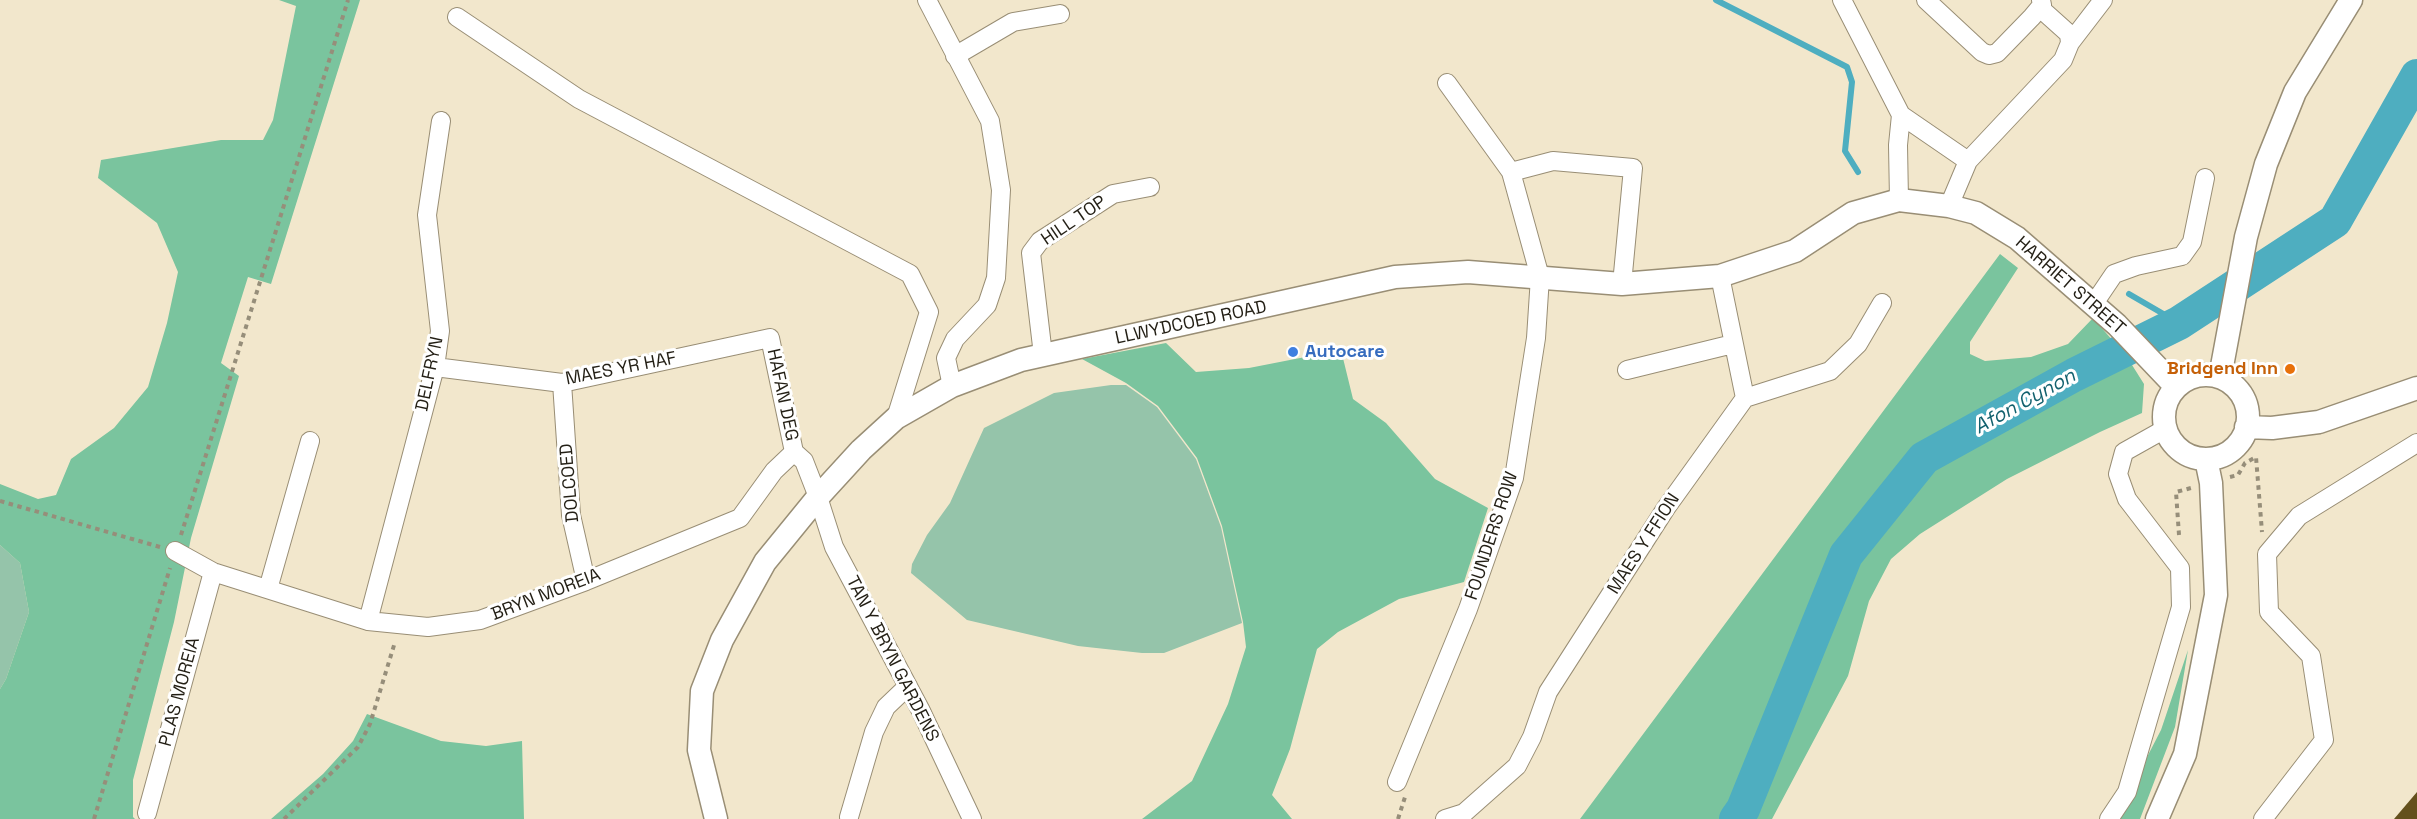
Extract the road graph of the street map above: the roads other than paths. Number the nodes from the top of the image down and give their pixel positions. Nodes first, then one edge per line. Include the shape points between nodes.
1 (927, 0) edge
2 (1842, 0) edge
3 (1926, 0) edge
4 (2103, 0) edge
5 (2351, 0) edge
6 (2041, 4) edge
7 (1060, 14) dead end
8 (457, 17) dead end
9 (2070, 43) junction
10 (955, 56) junction
11 (1447, 83) dead end
12 (1901, 115) junction
13 (441, 121) dead end
14 (1968, 161) junction
15 (1511, 172) junction
16 (2205, 178) dead end
17 (1149, 187) dead end
18 (1899, 200) junction
19 (1949, 206) junction
20 (1720, 276) junction
21 (1540, 277) junction
22 (1622, 284) junction
23 (1882, 303) dead end
24 (2093, 305) junction
25 (770, 338) joint
26 (1733, 344) junction
27 (1043, 355) junction
28 (435, 367) junction
29 (1627, 370) dead end
30 (2220, 377) junction
31 (562, 383) junction
32 (952, 386) junction
33 (2176, 387) junction
34 (2417, 388) edge
35 (1745, 398) junction
36 (896, 418) junction
37 (2246, 427) junction
38 (2165, 429) junction
39 (309, 441) dead end
40 (2417, 443) edge
41 (795, 452) junction
42 (2206, 459) junction
43 (818, 497) junction
44 (176, 551) road end
45 (213, 572) junction
46 (586, 581) junction
47 (268, 589) junction
48 (368, 621) junction
49 (908, 686) junction
50 (1397, 782) dead end
51 (147, 813) dead end
52 (849, 818) dead end
53 (716, 819) edge
54 (972, 819) edge
55 (1445, 819) edge
56 (2109, 819) edge
57 (2157, 819) edge
58 (2263, 819) edge

1 - 10 street
2 - 12 street
3 - 6 street via 1989,55 1998,53
4 - 9 street
5 - 30 main road via 2295,92 2266,164 2246,237
6 - 9 street via 2069,34
7 - 10 street via 1013,22
8 - 36 street via 579,99 910,274 929,312
9 - 14 street via 2063,60
10 - 32 street via 990,121 1001,190 996,278 987,305 955,339 946,358
11 - 15 street
12 - 14 street
12 - 18 street
13 - 28 street, DELFRYN via 427,214 440,331
14 - 19 street
15 - 21 street, FOUNDERS ROW
15 - 22 street via 1553,161 1633,168
16 - 24 street via 2192,242 2182,256 2114,274
17 - 27 street, HILL TOP via 1113,194 1040,241 1031,254
18 - 19 main road, LLWYDCOED ROAD
18 - 20 main road, LLWYDCOED ROAD via 1853,213 1795,250
19 - 24 main road, HARRIET STREET via 1976,213 2017,238
20 - 22 main road, LLWYDCOED ROAD
20 - 26 street
21 - 22 main road, LLWYDCOED ROAD
21 - 27 main road, LLWYDCOED ROAD via 1468,272 1395,277
21 - 50 street, FOUNDERS ROW via 1536,338 1514,478 1468,609
23 - 35 street via 1858,344 1830,371
24 - 33 main road, HARRIET STREET
25 - 31 street, MAES YR HAF
25 - 41 street, HAFAN DEG
26 - 29 street
26 - 35 street
27 - 32 main road, LLWYDCOED ROAD
28 - 31 street, MAES YR HAF
28 - 48 street, DELFRYN
30 - 33 main road via 2196,376
30 - 37 main road via 2240,392 2245,403
31 - 46 street, DOLCOED via 571,515
32 - 36 main road, LLWYDCOED ROAD
33 - 38 main road via 2165,406
34 - 37 main road via 2319,422
35 - 55 street, MAES Y FFION via 1666,508 1548,692 1517,766 1464,813
36 - 43 main road, LLWYDCOED ROAD
37 - 42 main road via 2232,450
38 - 42 main road via 2181,451
38 - 56 street via 2124,452 2118,474 2127,498 2180,568 2181,607 2127,792
39 - 47 street
40 - 58 street via 2299,516 2267,554 2270,612 2311,656 2324,740
41 - 43 street via 804,461
41 - 46 street, BRYN MOREIA via 774,471 740,518
42 - 57 main road via 2211,483 2216,596 2185,754
43 - 49 street, TAN Y BRYN GARDENS via 834,547
43 - 53 main road, LLWYDCOED ROAD via 765,562 722,640 702,691 699,750
44 - 45 street, BRYN MOREIA
45 - 47 street, BRYN MOREIA
45 - 51 street, PLAS MOREIA
46 - 48 street, BRYN MOREIA via 480,620 428,627
47 - 48 street, BRYN MOREIA
49 - 52 street via 886,707 874,732
49 - 54 street, TAN Y BRYN GARDENS

